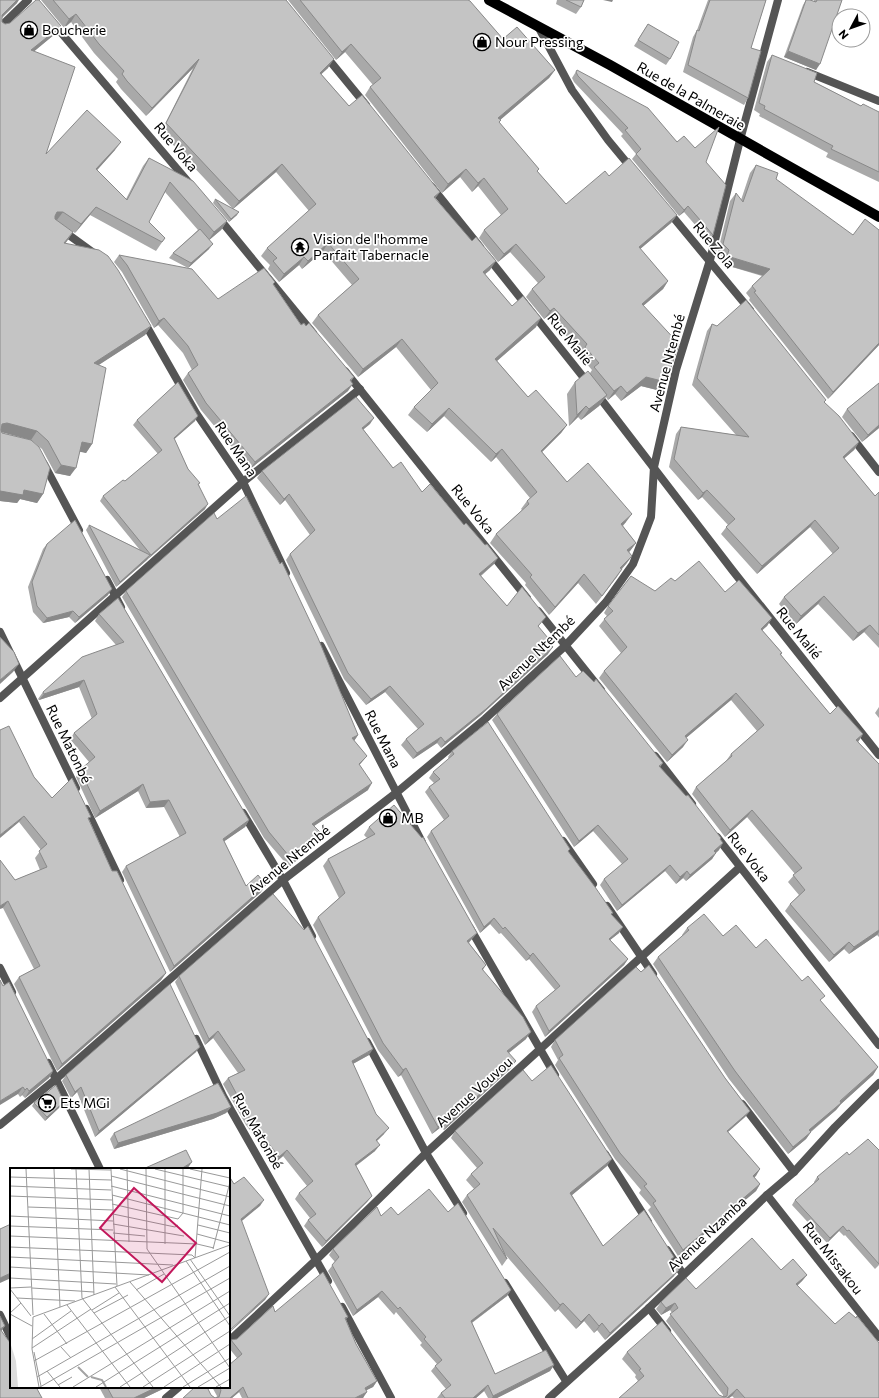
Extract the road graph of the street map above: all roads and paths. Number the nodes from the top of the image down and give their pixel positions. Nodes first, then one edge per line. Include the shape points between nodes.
1 (28, 0) edge
2 (489, 0) edge
3 (778, 0) edge
4 (48, 18) edge
5 (0, 27) edge
6 (539, 28) junction
7 (321, 49) edge
8 (799, 69) edge
9 (879, 101) edge
10 (371, 111) edge
11 (740, 140) junction
12 (638, 176) edge
13 (426, 179) edge
14 (195, 190) edge
15 (664, 206) edge
16 (210, 208) edge
17 (879, 217) edge
18 (54, 225) edge
19 (99, 257) edge
20 (710, 260) junction
21 (137, 309) edge
22 (755, 316) edge
23 (320, 340) edge
24 (340, 365) edge
25 (360, 389) junction
26 (844, 428) edge
27 (40, 456) edge
28 (654, 467) junction
29 (879, 472) edge
30 (243, 482) junction
31 (82, 534) edge
32 (104, 576) edge
33 (290, 582) edge
34 (115, 596) junction
35 (127, 617) edge
36 (0, 632) edge
37 (317, 638) edge
38 (565, 646) junction
39 (23, 679) junction
40 (605, 694) edge
41 (0, 698) edge
42 (650, 750) edge
43 (879, 755) edge
44 (396, 793) junction
45 (239, 806) edge
46 (697, 812) edge
47 (712, 830) edge
48 (558, 832) edge
49 (425, 847) edge
50 (740, 867) junction
51 (283, 880) junction
52 (124, 888) edge
53 (466, 921) edge
54 (315, 940) edge
55 (641, 956) junction
56 (0, 968) edge
57 (659, 983) edge
58 (18, 1003) edge
59 (194, 1034) edge
60 (364, 1036) edge
61 (879, 1045) edge
62 (539, 1050) junction
63 (45, 1058) edge
64 (56, 1079) junction
65 (879, 1083) edge
66 (560, 1084) edge
67 (735, 1094) edge
68 (0, 1125) edge
69 (599, 1145) edge
70 (426, 1153) junction
71 (100, 1168) edge
72 (794, 1172) junction
73 (767, 1195) junction
74 (467, 1220) edge
75 (654, 1230) edge
76 (662, 1242) edge
77 (316, 1260) junction
78 (500, 1273) edge
79 (683, 1274) junction
80 (331, 1288) edge
81 (339, 1301) edge
82 (650, 1308) junction
83 (0, 1315) edge
84 (10, 1336) edge
85 (879, 1337) edge
86 (673, 1338) edge
87 (230, 1341) edge
88 (566, 1381) junction
89 (178, 1388) edge
90 (166, 1398) edge
91 (391, 1398) edge
92 (549, 1398) edge

1 - 5 street
2 - 6 main road, Rue de la Palmeraie
3 - 11 street, Avenue Ntembé via 767,56
4 - 14 street, Rue Voka
6 - 11 main road, Rue de la Palmeraie via 610,65
6 - 12 street via 572,90
7 - 10 street
8 - 9 street
11 - 17 main road, Rue de la Palmeraie
11 - 20 street, Avenue Ntembé
13 - 28 street, Rue Malié
15 - 20 street, Rue Zola
16 - 23 street
18 - 19 street
20 - 22 street, Rue Zola
20 - 28 street, Avenue Ntembé via 676,370
21 - 30 street, Rue Mana via 196,413
24 - 25 street, Rue Voka
25 - 30 street
25 - 38 street, Rue Voka
26 - 29 street
27 - 31 street
28 - 38 street, Avenue Ntembé via 651,517 633,564 606,602
28 - 43 street, Rue Malié via 733,572
30 - 33 street, Rue Mana
30 - 34 street
32 - 34 street
34 - 35 street
34 - 39 street
36 - 39 street, Rue Matonbé
37 - 44 street, Rue Mana
38 - 40 street, Rue Voka
38 - 44 street, Avenue Ntembé via 487,722
39 - 41 street
39 - 52 street, Rue Matonbé
42 - 46 street
44 - 49 street, Rue Mana
44 - 51 street, Avenue Ntembé
45 - 51 street
47 - 50 street, Rue Voka
48 - 55 street
50 - 55 street, Avenue Vouvou
50 - 61 street, Rue Voka
51 - 54 street
51 - 64 street, Avenue Ntembé
53 - 62 street
55 - 57 street
55 - 62 street, Avenue Vouvou
56 - 58 street
59 - 77 street, Rue Matonbé via 223,1096
60 - 70 street
62 - 66 street
62 - 70 street, Avenue Vouvou
63 - 64 street
64 - 68 street, Avenue Ntembé
64 - 71 street
65 - 72 street, Avenue Nzamba
67 - 72 street
69 - 75 street
70 - 74 street
70 - 77 street, Avenue Vouvou
72 - 73 street, Avenue Nzamba
73 - 79 street, Avenue Nzamba
73 - 85 street, Rue Missakou
76 - 79 street
77 - 80 street, Rue Matonbé
77 - 87 street, Avenue Vouvou
78 - 88 street
79 - 82 street, Avenue Nzamba
81 - 91 street
82 - 86 street
82 - 88 street, Avenue Nzamba
83 - 84 street
88 - 92 street, Avenue Nzamba
89 - 90 street

